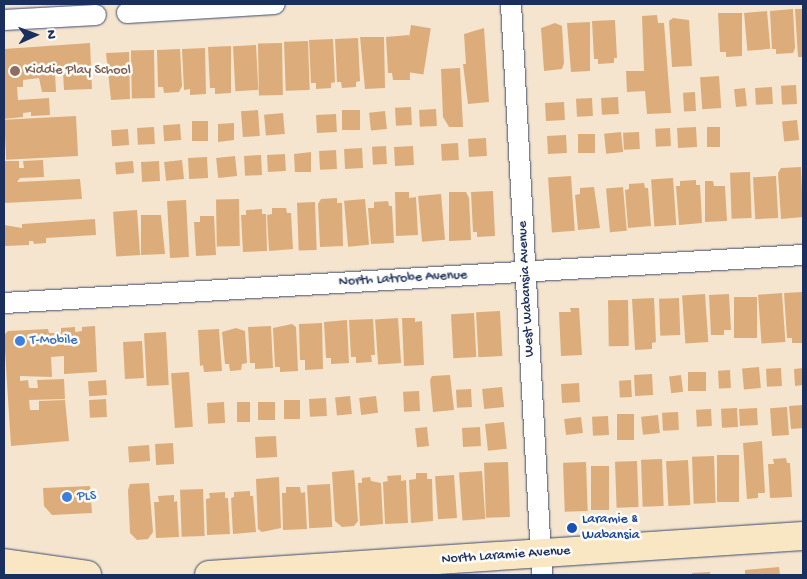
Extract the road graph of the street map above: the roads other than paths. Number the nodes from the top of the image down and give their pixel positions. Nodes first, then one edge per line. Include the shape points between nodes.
1 (275, 4) edge
2 (511, 4) edge
3 (127, 13) dead end
4 (96, 15) dead end
5 (4, 20) edge
6 (803, 255) edge
7 (526, 272) junction
8 (4, 303) edge
9 (803, 536) edge
10 (4, 564) edge
11 (541, 565) edge
12 (255, 574) edge
13 (87, 575) edge
14 (209, 575) edge

1 - 3 street
2 - 7 street, West Wabansia Avenue
4 - 5 street
6 - 7 street, North Latrobe Avenue
7 - 8 street, North Latrobe Avenue
7 - 11 street, West Wabansia Avenue
9 - 11 street, North Laramie Avenue
10 - 13 street
11 - 12 street, North Laramie Avenue
12 - 14 street, North Laramie Avenue

